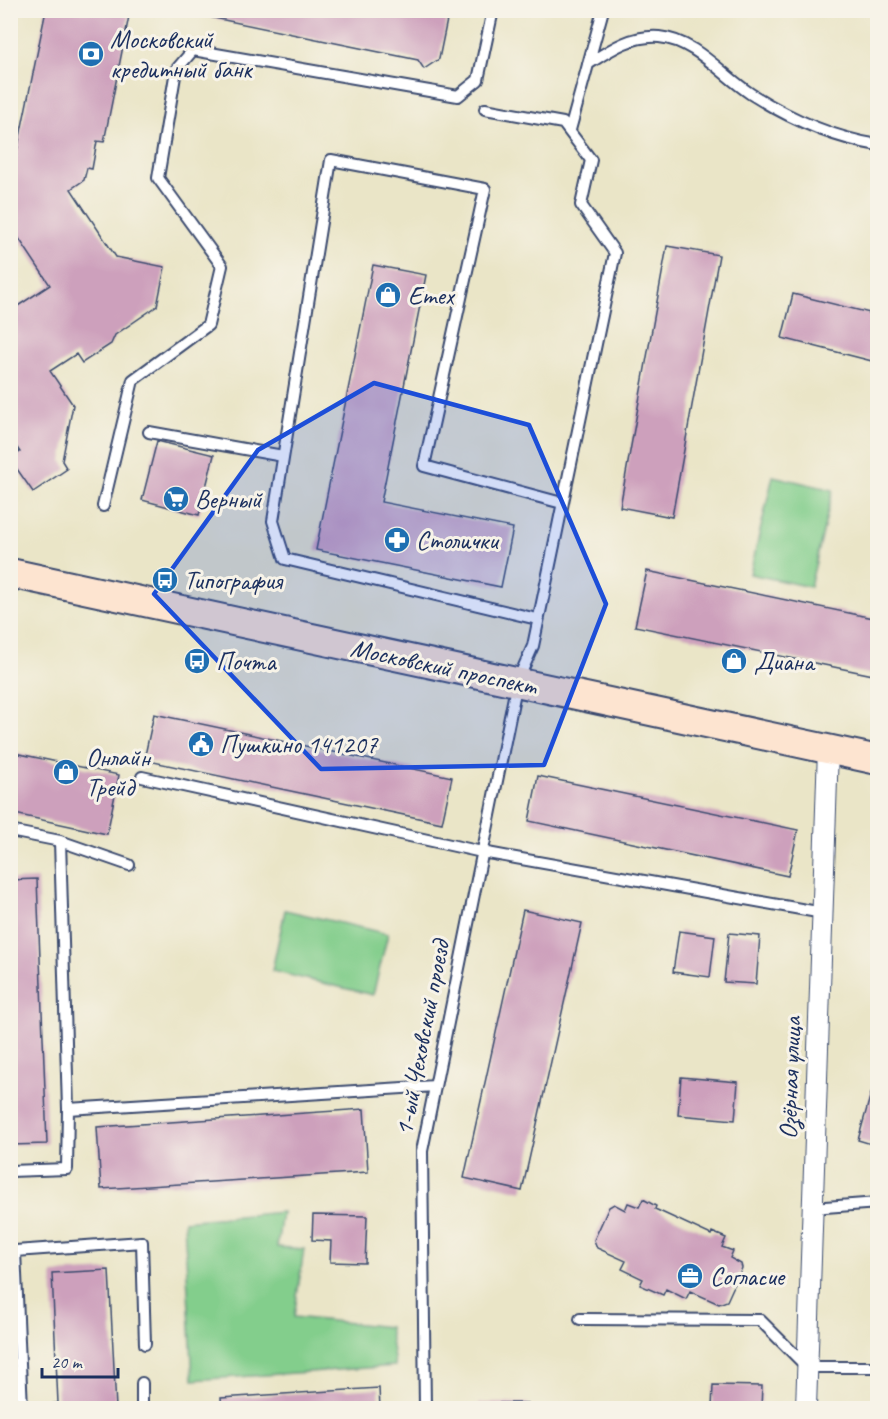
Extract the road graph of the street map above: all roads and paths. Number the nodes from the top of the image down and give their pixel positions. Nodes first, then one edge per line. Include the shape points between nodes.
1 (493, 10) edge
2 (603, 10) edge
3 (588, 64) junction
4 (485, 109) dead end
5 (570, 130) junction
6 (878, 145) edge
7 (150, 432) dead end
8 (283, 456) junction
9 (562, 503) junction
10 (104, 506) dead end
11 (10, 573) edge
12 (537, 619) junction
13 (517, 682) junction
14 (828, 749) junction
15 (878, 760) edge
16 (142, 777) dead end
17 (10, 831) edge
18 (60, 841) junction
19 (482, 852) junction
20 (129, 865) dead end
21 (823, 913) junction
22 (435, 1086) junction
23 (68, 1109) junction
24 (10, 1171) edge
25 (878, 1203) edge
26 (812, 1208) junction
27 (580, 1319) dead end
28 (145, 1344) dead end
29 (807, 1367) junction
30 (878, 1367) edge
31 (142, 1383) dead end
32 (22, 1408) edge
33 (142, 1408) edge
34 (425, 1408) edge
35 (806, 1408) edge

1 - 10 lane via 478,80 458,96 193,50 176,69 158,178 222,266 208,325 134,380
2 - 3 lane
3 - 5 lane
3 - 6 lane via 622,42 658,37 683,43 751,94 804,124
4 - 5 lane via 563,123
5 - 9 lane, 1-ый Чеховский проезд via 591,160 581,205 615,253
7 - 8 lane
8 - 9 lane via 331,160 484,189 424,466
8 - 12 lane via 273,521 285,559
9 - 12 lane, 1-ый Чеховский проезд
11 - 13 main road, Московский проспект
12 - 13 lane, 1-ый Чеховский проезд via 533,646
13 - 14 main road, Московский проспект
13 - 19 lane, 1-ый Чеховский проезд
14 - 15 main road, Московский проспект
14 - 21 street, Озёрная улица
16 - 19 lane
17 - 18 lane
18 - 20 lane
18 - 23 lane
19 - 21 lane
19 - 22 lane, 1-ый Чеховский проезд
21 - 26 street, Озёрная улица
22 - 23 lane
22 - 34 lane, 1-ый Чеховский проезд via 422,1150
23 - 24 lane via 67,1169
25 - 26 lane
26 - 29 street, Озёрная улица
27 - 29 lane via 760,1320
28 - 32 lane via 142,1242 15,1251
29 - 30 lane
29 - 35 street, Озёрная улица
31 - 33 lane

